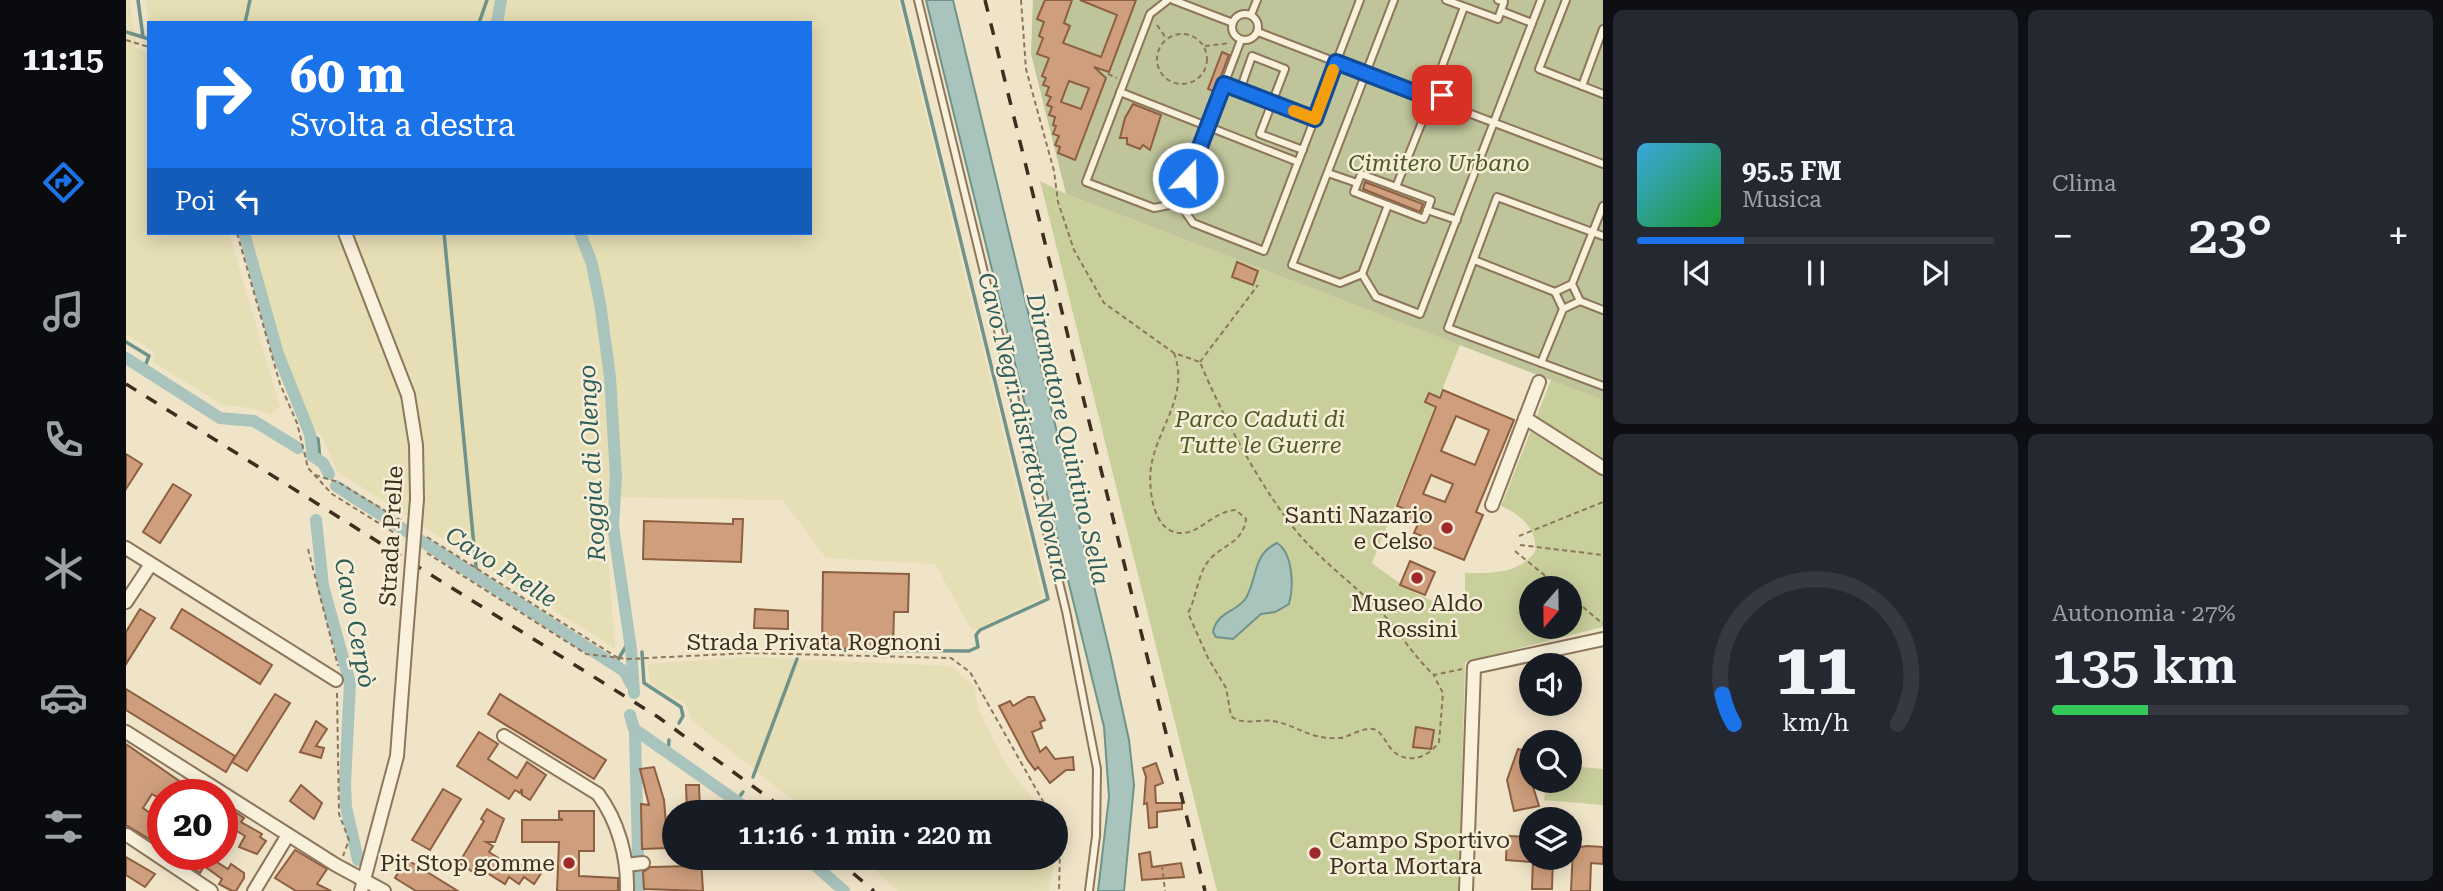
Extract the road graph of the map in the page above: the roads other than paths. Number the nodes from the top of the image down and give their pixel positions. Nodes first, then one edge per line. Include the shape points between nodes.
1 (918, 0) edge
2 (1170, 0) edge
3 (1257, 0) edge
4 (1360, 0) edge
5 (1394, 0) edge
6 (1446, 0) edge
7 (1498, 0) edge
8 (1541, 0) edge
9 (1566, 0) edge
10 (1464, 7) junction
11 (1501, 11) junction
12 (1251, 15) junction
13 (1233, 23) junction
14 (1532, 23) junction
15 (1603, 29) edge
16 (1258, 33) junction
17 (1238, 46) junction
18 (1252, 58) junction
19 (1336, 62) junction
20 (1366, 74) junction
21 (1224, 84) junction
22 (1582, 86) junction
23 (1434, 88) junction
24 (1240, 90) junction
25 (1120, 92) junction
26 (1419, 94) junction
27 (1603, 94) edge
28 (1272, 102) junction
29 (1442, 103) junction
30 (1426, 112) junction
31 (1315, 119) junction
32 (1494, 122) junction
33 (1208, 127) junction
34 (1303, 150) junction
35 (1298, 162) junction
36 (1603, 164) edge
37 (1328, 173) junction
38 (1357, 183) junction
39 (1396, 187) junction
40 (1179, 203) junction
41 (1388, 205) junction
42 (1603, 206) edge
43 (1427, 210) junction
44 (1457, 220) junction
45 (1593, 233) junction
46 (346, 235) edge
47 (1603, 236) edge
48 (1474, 260) junction
49 (1362, 274) junction
50 (1572, 284) junction
51 (1555, 292) junction
52 (1580, 301) junction
53 (1563, 309) junction
54 (1603, 310) edge
55 (1541, 363) junction
56 (1539, 382) dead end
57 (1603, 386) edge
58 (1525, 418) junction
59 (1603, 468) edge
60 (1492, 505) dead end
61 (126, 548) edge
62 (151, 564) junction
63 (126, 602) edge
64 (1603, 639) edge
65 (336, 680) road end
66 (126, 732) edge
67 (504, 736) dead end
68 (127, 835) edge
69 (288, 835) junction
70 (362, 885) edge
71 (211, 891) edge
72 (254, 891) edge
73 (384, 891) edge
74 (627, 891) edge
75 (1089, 891) edge
76 (1466, 891) edge

1 - 75 lane via 1066,611 1097,769
2 - 13 lane
2 - 25 lane via 1150,15
3 - 12 lane
4 - 19 lane
5 - 20 lane
6 - 10 lane
7 - 11 lane via 1504,2
8 - 14 lane
9 - 22 lane via 1539,69
10 - 11 lane via 1498,19
10 - 23 lane
11 - 14 lane
12 - 13 lane via 1238,16
12 - 16 lane via 1257,20
13 - 17 lane
14 - 32 lane
15 - 22 lane
16 - 17 lane
16 - 19 lane
17 - 18 lane
17 - 21 lane
18 - 24 lane
18 - 28 lane via 1284,69
19 - 20 lane
19 - 31 lane
20 - 26 lane
20 - 37 lane
21 - 24 lane
21 - 33 lane
22 - 27 lane
23 - 26 lane
23 - 29 lane
24 - 28 lane
25 - 33 lane
25 - 40 lane via 1086,182 1154,208
26 - 30 lane via 1418,104
28 - 31 lane
28 - 34 lane via 1260,134
29 - 30 lane via 1438,110
29 - 32 lane
30 - 39 lane
31 - 34 lane
32 - 36 lane
32 - 44 lane
33 - 35 lane
33 - 40 lane
34 - 35 lane
35 - 40 lane via 1264,251 1193,223
37 - 38 lane
37 - 49 lane via 1292,265 1340,283
38 - 39 lane via 1361,174
38 - 41 lane via 1354,192
39 - 43 lane via 1431,200
41 - 43 lane via 1424,219
41 - 49 lane
42 - 45 lane
43 - 44 lane
44 - 49 lane via 1420,314 1376,297
45 - 47 lane
45 - 48 lane via 1497,197
45 - 50 lane
46 - 70 street, Strada Prelle, bridge via 408,395 416,445 417,499 397,756
48 - 51 lane
48 - 55 lane via 1448,328
50 - 51 lane
50 - 52 lane
51 - 53 lane
52 - 53 lane
52 - 54 lane
53 - 55 lane
55 - 57 lane
56 - 58 street
58 - 59 street
58 - 60 street
61 - 62 street
62 - 63 street
62 - 65 street
64 - 76 street via 1474,667
66 - 69 street
67 - 74 street via 598,794 635,864
68 - 71 street
69 - 70 street
69 - 72 street
70 - 73 street

